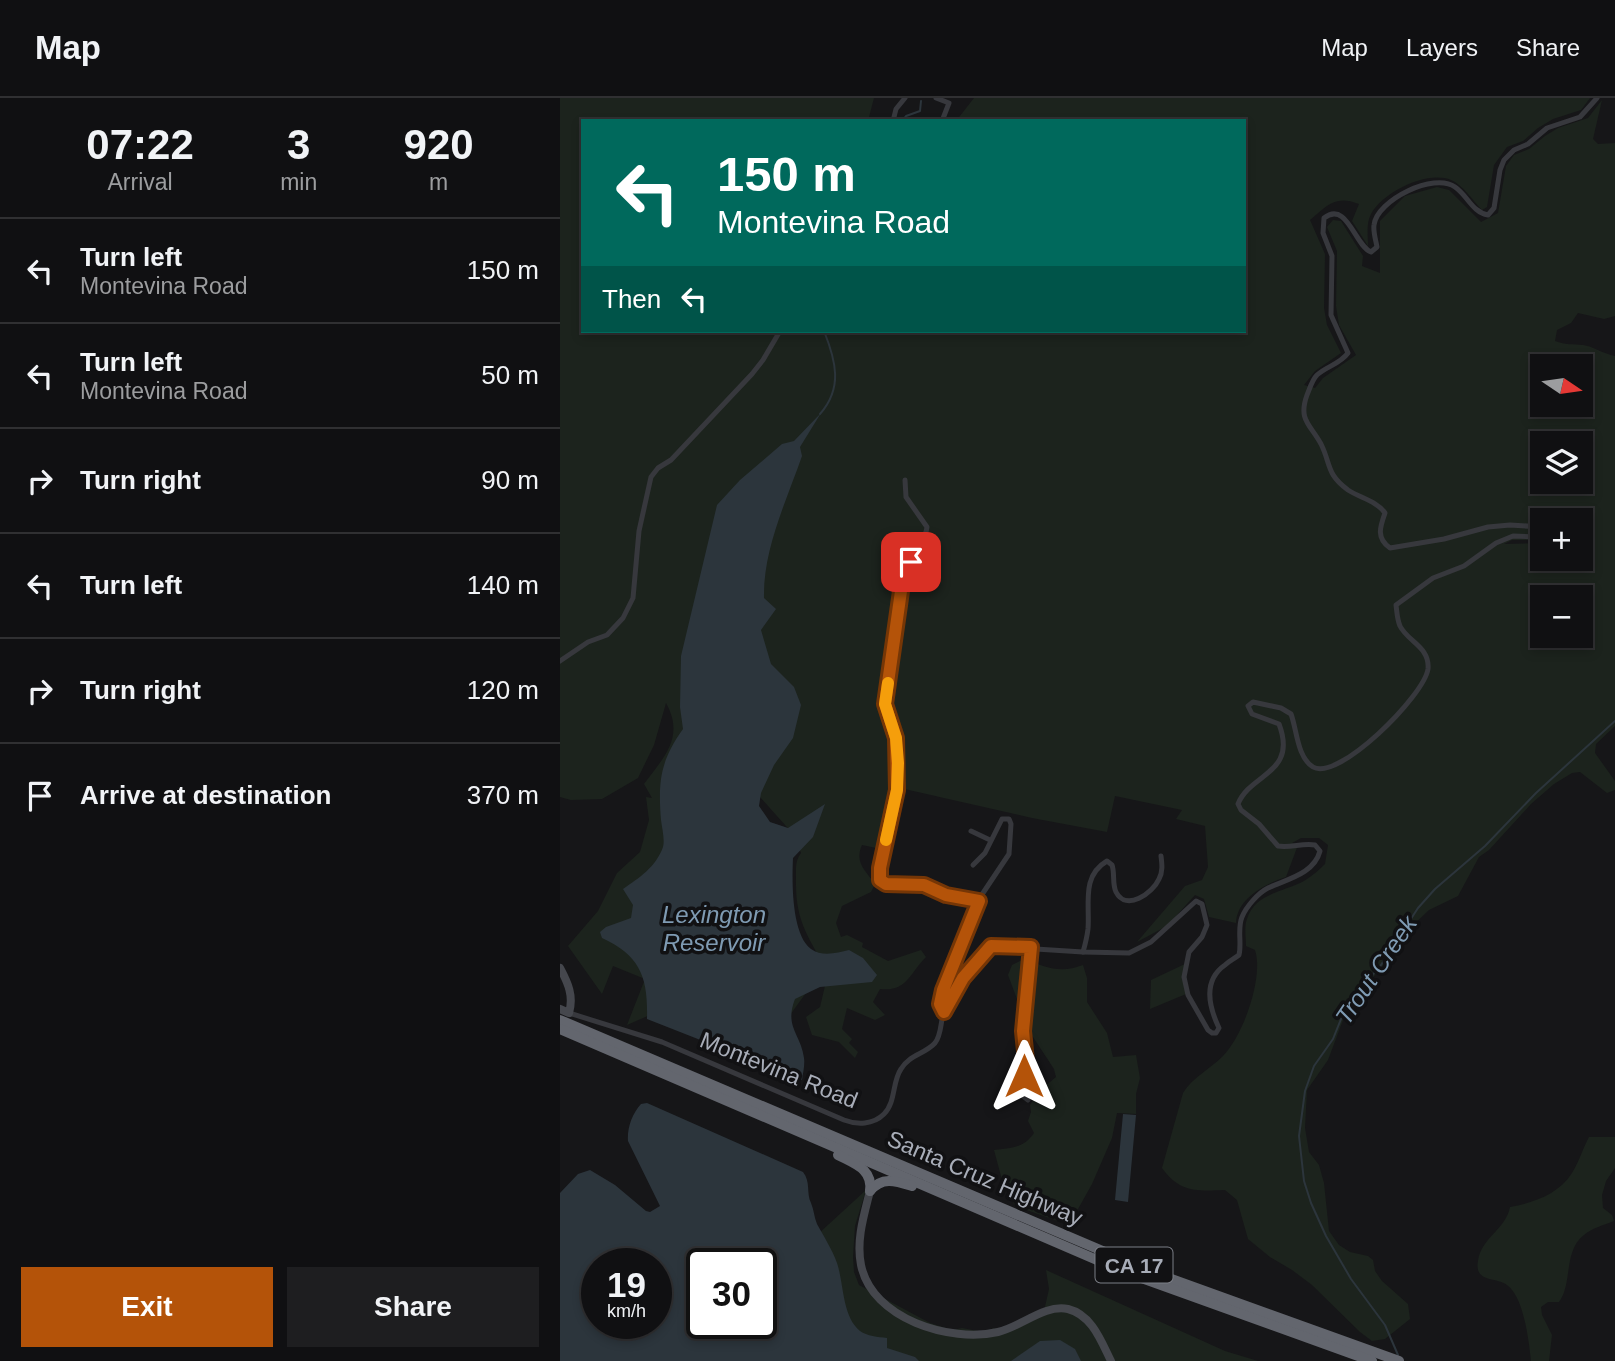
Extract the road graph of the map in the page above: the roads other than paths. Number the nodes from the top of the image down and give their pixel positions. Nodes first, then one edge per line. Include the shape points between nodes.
1 (905, 98) edge
2 (936, 98) edge
3 (1597, 98) edge
4 (894, 119) edge
5 (943, 119) edge
6 (779, 333) edge
7 (905, 480) dead end
8 (1530, 526) edge
9 (1530, 537) edge
10 (560, 661) edge
11 (971, 831) dead end
12 (990, 840) junction
13 (1161, 856) dead end
14 (972, 864) dead end
15 (979, 901) junction
16 (1031, 947) junction
17 (1083, 952) junction
18 (560, 968) edge
19 (944, 1012) junction
20 (563, 1014) edge
21 (560, 1029) edge
22 (1028, 1100) dead end
23 (764, 1116) junction
24 (870, 1191) junction
25 (962, 1202) junction
26 (1111, 1361) edge
27 (1372, 1361) edge
28 (1399, 1361) edge

1 - 4 street
2 - 5 street via 949,103
3 - 8 street via 1580,117 1547,128 1504,160 1494,208 1488,215 1479,214 1455,187 1445,183 1408,190 1379,214 1374,225 1377,247 1371,253 1348,221 1336,213 1324,218 1332,256 1331,316 1348,353 1317,376 1303,414 1334,477 1380,506 1385,513 1380,536 1390,548 1488,527
6 - 10 street via 752,374 651,477 639,531 634,598 623,618 607,635
7 - 15 street via 906,497 927,527 903,577 885,704 896,738 897,790 880,880 924,885
9 - 17 street, Montevina Road via 1513,536 1496,543 1396,605 1401,628 1425,653 1428,668 1408,705 1332,768 1319,770 1303,758 1291,714 1253,702 1248,706 1252,714 1279,724 1283,747 1276,767 1242,795 1238,804 1278,846 1315,845 1320,851 1303,872 1262,893 1242,917 1239,955 1224,965 1209,989 1218,1032 1208,1030 1185,989 1188,957 1207,925 1199,901 1134,951
11 - 12 street
12 - 14 street via 985,853
12 - 15 street via 1002,819 1009,819 1009,854
13 - 17 street via 1159,880 1139,899 1128,901 1114,889 1112,864 1107,861 1101,866 1087,886 1088,930
15 - 19 street via 943,990 940,1004
16 - 17 street, Montevina Road
16 - 19 street, Montevina Road via 991,946 963,978
16 - 22 street via 1023,1031 1023,1096
18 - 20 street via 571,994
19 - 20 street, Montevina Road via 935,1042 899,1071 887,1111 874,1121 859,1124 662,1042
20 - 28 highway, Santa Cruz Highway / CA 17 via 1152,1272
21 - 23 highway, Santa Cruz Highway / CA 17
23 - 24 highway via 864,1170 871,1180
23 - 25 highway, Santa Cruz Highway / CA 17
24 - 25 highway via 888,1181
24 - 26 street via 860,1241 862,1266 872,1291 897,1312 945,1332 977,1335 1007,1330 1047,1311 1066,1309 1083,1317
25 - 27 highway, Santa Cruz Highway / CA 17 via 1161,1286

